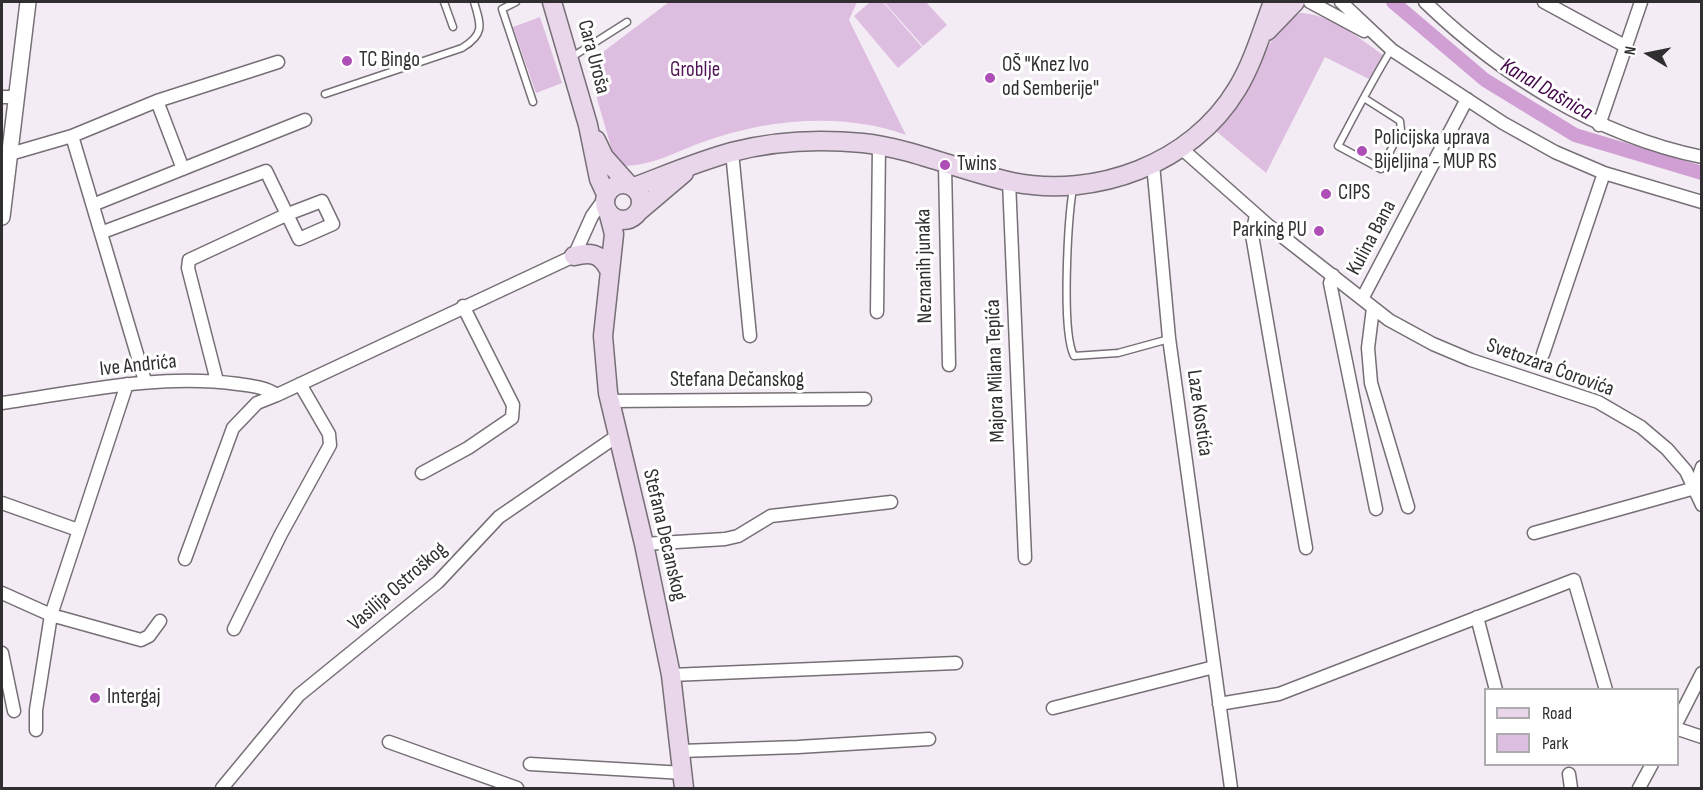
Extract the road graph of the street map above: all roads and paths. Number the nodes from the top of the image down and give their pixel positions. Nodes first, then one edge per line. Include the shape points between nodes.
1 (28, 2) edge
2 (444, 2) edge
3 (474, 2) edge
4 (516, 2) edge
5 (552, 2) edge
6 (1273, 2) edge
7 (1295, 2) edge
8 (1310, 2) edge
9 (1341, 2) edge
10 (1425, 2) edge
11 (1544, 2) edge
12 (1641, 2) edge
13 (627, 22) dead end
14 (453, 27) dead end
15 (1378, 39) junction
16 (1258, 41) junction
17 (1625, 46) junction
18 (1392, 50) junction
19 (571, 58) junction
20 (279, 62) dead end
21 (325, 94) dead end
22 (9, 97) edge
23 (1364, 98) junction
24 (1467, 99) junction
25 (157, 101) junction
26 (533, 102) dead end
27 (305, 120) dead end
28 (588, 125) junction
29 (1599, 125) junction
30 (72, 136) junction
31 (879, 146) junction
32 (1180, 148) junction
33 (732, 152) junction
34 (10, 154) junction
35 (1701, 157) edge
36 (1153, 164) junction
37 (692, 165) junction
38 (945, 165) junction
39 (183, 169) junction
40 (1604, 172) junction
41 (1009, 181) junction
42 (1074, 185) junction
43 (632, 186) junction
44 (1701, 202) edge
45 (95, 204) junction
46 (607, 204) junction
47 (636, 214) junction
48 (1256, 215) junction
49 (2, 217) edge
50 (103, 232) junction
51 (574, 256) junction
52 (608, 268) junction
53 (1333, 274) junction
54 (606, 291) junction
55 (1362, 299) junction
56 (463, 306) junction
57 (1373, 308) junction
58 (877, 312) dead end
59 (750, 336) dead end
60 (1170, 338) junction
61 (1543, 354) dead end
62 (950, 365) dead end
63 (145, 381) junction
64 (217, 381) junction
65 (127, 384) junction
66 (300, 384) junction
67 (277, 394) junction
68 (865, 399) dead end
69 (609, 401) junction
70 (2, 403) edge
71 (617, 436) junction
72 (1701, 467) edge
73 (422, 473) dead end
74 (1695, 488) junction
75 (891, 502) dead end
76 (2, 503) edge
77 (1701, 505) edge
78 (1408, 507) dead end
79 (1376, 509) dead end
80 (78, 530) junction
81 (1534, 533) dead end
82 (644, 544) junction
83 (1306, 548) dead end
84 (1025, 558) dead end
85 (185, 559) dead end
86 (2, 593) edge
87 (51, 615) junction
88 (1478, 617) junction
89 (160, 621) dead end
90 (234, 629) dead end
91 (2, 653) edge
92 (956, 663) dead end
93 (1214, 667) junction
94 (1701, 673) edge
95 (671, 675) junction
96 (1496, 688) edge
97 (1605, 688) edge
98 (1219, 704) junction
99 (1053, 708) dead end
100 (14, 711) dead end
101 (1679, 716) edge
102 (36, 730) dead end
103 (1679, 730) edge
104 (1701, 736) edge
105 (929, 739) dead end
106 (389, 742) dead end
107 (681, 751) junction
108 (530, 764) dead end
109 (1652, 766) edge
110 (1569, 774) dead end
111 (684, 781) edge
112 (1641, 788) edge
113 (222, 789) edge
114 (517, 789) edge
115 (1231, 789) edge
116 (1571, 789) edge

1 - 22 street
2 - 14 lane
3 - 21 lane via 480,19 475,40 462,48
4 - 26 lane via 502,9
5 - 19 main road, Cara Uroša
6 - 16 main road
7 - 16 main road
8 - 15 street
9 - 15 street
10 - 29 street via 1505,71
11 - 17 street
12 - 17 street
13 - 19 lane
15 - 18 street
16 - 32 main road via 1236,90 1208,124
17 - 29 street
18 - 23 lane
18 - 24 street
19 - 28 main road, Cara Uroša
20 - 25 street
22 - 34 street
23 - 23 lane via 1338,146 1381,169 1401,130 1400,121
24 - 40 street via 1555,152
24 - 55 street, Kulina Bana
25 - 30 street
25 - 39 street
27 - 39 street
28 - 43 main road via 604,157
28 - 46 main road, Stefana Decanskog
29 - 35 street via 1675,152
30 - 34 street
30 - 45 street
31 - 33 main road via 828,141
31 - 38 main road
31 - 58 street
32 - 36 main road
32 - 48 street, Svetozara Ćorovića
33 - 37 main road
33 - 59 street
34 - 49 street
36 - 42 main road via 1119,178
36 - 60 street, Laze Kostića
37 - 43 main road
37 - 47 main road
38 - 41 main road
38 - 62 street, Neznanih junaka
39 - 45 street
40 - 44 street
40 - 61 street
41 - 42 main road
41 - 84 street, Majora Milana Tepića
42 - 60 lane via 1068,219 1070,347 1074,356 1118,353
43 - 46 main road via 616,185
43 - 47 main road via 640,197
45 - 50 street
46 - 47 main road via 624,221
46 - 51 street via 592,216
46 - 52 main road, Stefana Decanskog via 614,234
47 - 54 main road
48 - 53 street, Svetozara Ćorovića
48 - 83 street via 1252,235
50 - 63 street
50 - 64 street via 266,171 288,214 189,260
51 - 52 main road via 592,254 603,259
51 - 56 street
52 - 54 main road, Stefana Decanskog
53 - 55 street, Svetozara Ćorovića
53 - 79 street via 1330,283
54 - 69 main road, Stefana Decanskog via 603,336
55 - 57 street, Svetozara Ćorovića
56 - 66 street
56 - 73 street via 513,405 512,418
57 - 74 street, Svetozara Ćorovića via 1433,344 1471,360 1598,402 1641,427 1667,449
57 - 78 street via 1368,348 1371,383
60 - 93 street, Laze Kostića
63 - 64 street, Ive Andrića
63 - 65 street, Ive Andrića
64 - 67 street, Ive Andrića
65 - 70 street, Ive Andrića
65 - 80 street
66 - 67 street
66 - 90 street via 329,434 330,445
67 - 85 street via 257,403 233,428
68 - 69 street, Stefana Dečanskog
69 - 71 main road, Stefana Decanskog
71 - 82 main road, Stefana Decanskog
71 - 113 street, Vasilija Ostroškog via 499,517 438,582 299,695
72 - 74 street
74 - 77 street, Svetozara Ćorovića
74 - 81 street
75 - 82 street via 771,516 738,536 724,539
76 - 80 street
80 - 87 street
82 - 95 main road, Stefana Decanskog
86 - 87 street
87 - 89 street via 141,640
87 - 102 street
88 - 96 street
88 - 97 street via 1574,580
88 - 98 street via 1279,694
91 - 100 street
92 - 95 street
93 - 98 street, Laze Kostića
93 - 99 street
94 - 101 street
95 - 107 main road, Stefana Decanskog
98 - 115 street, Laze Kostića
103 - 104 street
105 - 107 street
106 - 114 street
107 - 111 main road, Stefana Decanskog
108 - 111 street
109 - 112 street
110 - 116 street

